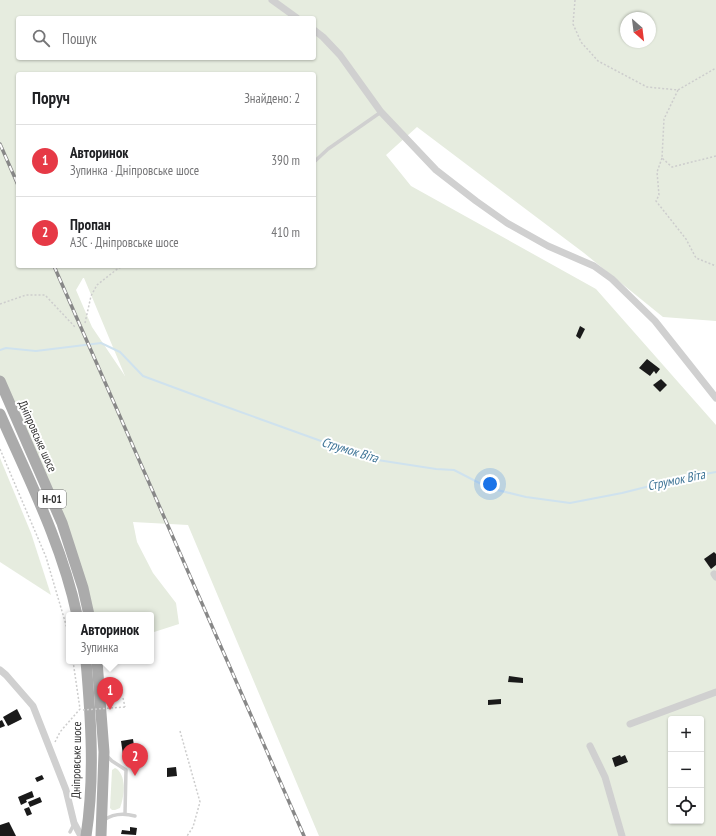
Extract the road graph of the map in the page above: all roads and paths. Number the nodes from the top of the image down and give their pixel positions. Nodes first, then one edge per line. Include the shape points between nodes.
1 (272, 0) edge
2 (575, 0) edge
3 (294, 16) edge
4 (316, 32) edge
5 (716, 68) edge
6 (678, 90) junction
7 (381, 112) junction
8 (716, 156) edge
9 (662, 158) junction
10 (316, 160) edge
11 (716, 266) edge
12 (120, 268) edge
13 (0, 304) edge
14 (85, 323) dead end
15 (75, 327) dead end
16 (1, 384) edge
17 (716, 398) edge
18 (0, 414) edge
19 (0, 449) edge
20 (76, 612) edge
21 (88, 612) edge
22 (66, 625) edge
23 (73, 664) edge
24 (86, 664) edge
25 (97, 664) edge
26 (0, 670) edge
27 (716, 692) edge
28 (123, 698) dead end
29 (83, 710) dead end
30 (630, 724) dead end
31 (180, 731) dead end
32 (590, 746) dead end
33 (50, 750) junction
34 (104, 752) junction
35 (125, 814) junction
36 (135, 816) dead end
37 (102, 822) junction
38 (74, 823) junction
39 (70, 832) dead end
40 (81, 836) edge
41 (86, 836) edge
42 (101, 836) edge
43 (187, 836) edge
44 (622, 836) edge

1 - 3 street
2 - 6 path via 573,24 581,42 598,61 647,87
4 - 7 street via 340,55
5 - 6 path
6 - 9 path via 664,119
7 - 10 lane via 328,148
7 - 17 street via 436,170 476,201 507,223 548,246 594,266 612,279 655,321
8 - 9 path via 672,167
9 - 11 path via 657,172 659,195 656,201 686,239 696,258
12 - 14 path via 96,285
13 - 15 path via 26,294 45,295
16 - 21 main road, Дніпровське шосе / Н-01 via 62,523
18 - 20 main road, Н-01 via 51,528
19 - 22 path via 46,557
23 - 33 path via 80,709 60,732
24 - 41 main road, Дніпровське шосе via 91,770
25 - 34 main road, Дніпровське шосе
26 - 33 street via 33,706
27 - 30 street
28 - 29 path, bridge via 125,707
31 - 43 path via 200,802 193,828
32 - 44 street via 605,777
33 - 38 street via 66,790
34 - 35 lane via 126,770
34 - 37 main road, Дніпровське шосе
35 - 36 lane
35 - 37 lane via 109,816
37 - 42 main road, Дніпровське шосе
38 - 39 lane
38 - 40 street

